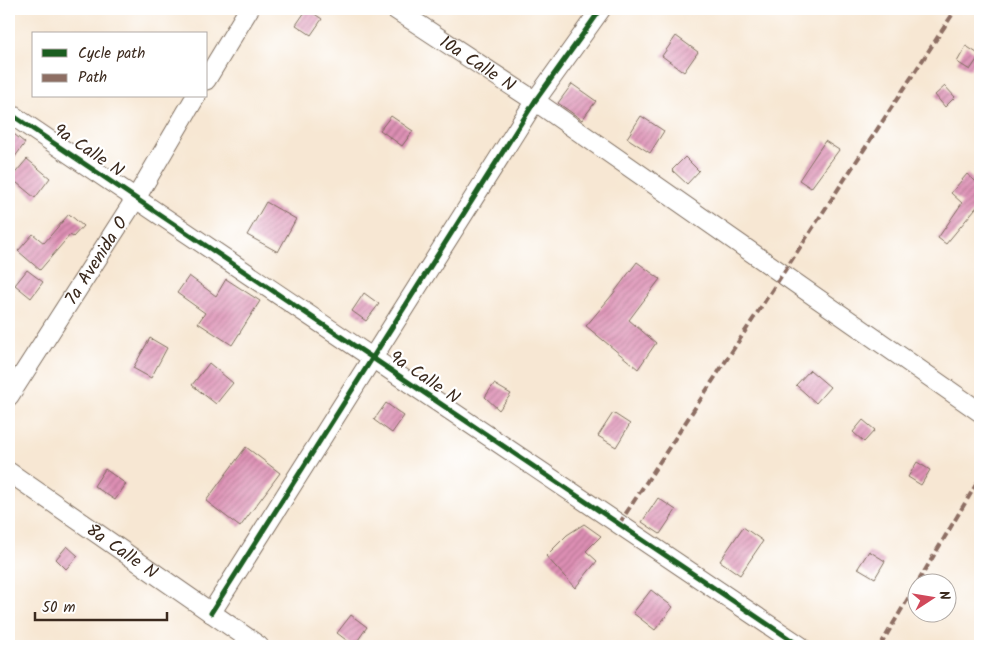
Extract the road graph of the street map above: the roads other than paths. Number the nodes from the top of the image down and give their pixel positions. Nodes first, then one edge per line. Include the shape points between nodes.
1 (249, 9) edge
2 (395, 9) edge
3 (601, 9) edge
4 (208, 77) edge
5 (195, 98) edge
6 (535, 101) junction
7 (9, 113) edge
8 (136, 198) junction
9 (373, 358) junction
10 (9, 396) edge
11 (980, 412) edge
12 (9, 472) edge
13 (211, 613) junction
14 (259, 646) edge
15 (800, 646) edge

1 - 4 street
2 - 6 street, 10a Calle N
3 - 6 street
5 - 8 street, 7a Avenida O
6 - 9 street
6 - 11 street, 10a Calle N
7 - 8 street, 9a Calle N
8 - 9 street, 9a Calle N
8 - 10 street, 7a Avenida O
9 - 13 street
9 - 15 street, 9a Calle N
12 - 13 street, 8a Calle N
13 - 14 street, 8a Calle N

